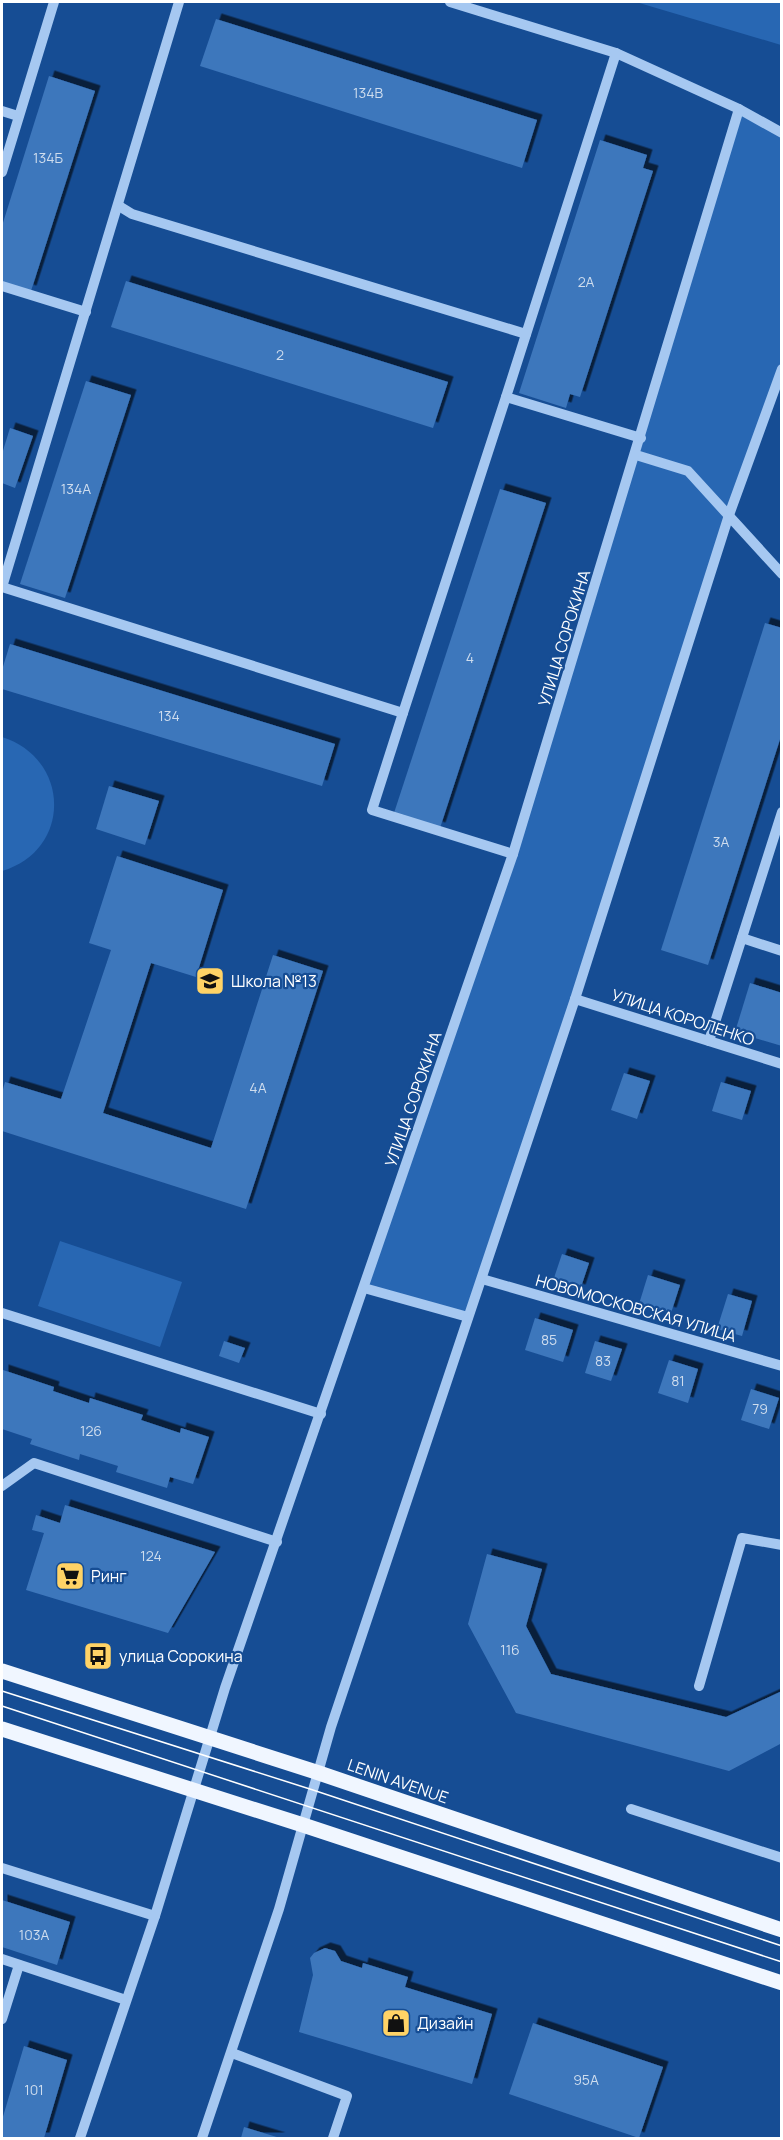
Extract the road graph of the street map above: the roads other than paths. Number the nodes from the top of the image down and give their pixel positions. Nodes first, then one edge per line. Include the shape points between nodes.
1 (54, 2) edge
2 (179, 2) edge
3 (450, 2) edge
4 (616, 53) junction
5 (739, 109) junction
6 (2, 111) edge
7 (18, 116) junction
8 (782, 133) edge
9 (2, 172) edge
10 (119, 206) junction
11 (2, 286) edge
12 (86, 312) junction
13 (526, 334) junction
14 (782, 369) edge
15 (506, 397) junction
16 (641, 438) junction
17 (636, 455) junction
18 (729, 515) junction
19 (782, 574) edge
20 (2, 588) edge
21 (403, 712) junction
22 (782, 813) edge
23 (513, 854) junction
24 (742, 938) junction
25 (782, 951) edge
26 (575, 999) junction
27 (709, 1041) junction
28 (782, 1064) edge
29 (482, 1279) junction
30 (364, 1288) junction
31 (2, 1313) edge
32 (468, 1317) junction
33 (782, 1366) edge
34 (321, 1414) junction
35 (2, 1486) edge
36 (277, 1542) junction
37 (782, 1545) edge
38 (2, 1671) edge
39 (699, 1686) dead end
40 (2, 1729) edge
41 (210, 1737) junction
42 (319, 1773) junction
43 (194, 1790) junction
44 (631, 1809) dead end
45 (303, 1825) junction
46 (782, 1858) edge
47 (2, 1868) edge
48 (155, 1916) junction
49 (782, 1930) edge
50 (2, 1959) edge
51 (19, 1965) junction
52 (782, 1983) edge
53 (126, 2000) junction
54 (2, 2019) edge
55 (232, 2053) junction
56 (81, 2139) edge
57 (202, 2139) edge
58 (333, 2139) edge

1 - 7 street
2 - 10 street
3 - 4 street
4 - 5 street
4 - 13 street
5 - 8 street
5 - 16 street, УЛИЦА СОРОКИНА
6 - 7 street
7 - 9 street
10 - 12 street
10 - 13 street via 132,214
11 - 12 street
12 - 20 street
13 - 15 street
14 - 18 street
15 - 16 street
15 - 21 street
16 - 17 street, УЛИЦА СОРОКИНА
17 - 18 street via 688,471
17 - 23 street, УЛИЦА СОРОКИНА
18 - 19 street
18 - 26 street
20 - 21 street
21 - 23 street via 372,810
22 - 24 street
23 - 30 street, УЛИЦА СОРОКИНА
24 - 25 street
24 - 27 street
26 - 27 street, УЛИЦА КОРОЛЕНКО
26 - 29 street
27 - 28 street, УЛИЦА КОРОЛЕНКО
29 - 32 street
29 - 33 street, НОВОМОСКОВСКАЯ УЛИЦА
30 - 32 street
30 - 34 street, УЛИЦА СОРОКИНА
31 - 34 street
32 - 42 street
34 - 36 street, УЛИЦА СОРОКИНА
35 - 36 street via 34,1463
36 - 41 street, УЛИЦА СОРОКИНА
37 - 39 street via 742,1538
38 - 41 main road, LENIN AVENUE
40 - 43 main road
41 - 42 main road, LENIN AVENUE
41 - 43 street, УЛИЦА СОРОКИНА
42 - 45 street
42 - 49 main road, LENIN AVENUE
43 - 45 main road
43 - 48 street, УЛИЦА СОРОКИНА
44 - 46 street
45 - 52 main road
45 - 55 street
47 - 48 street
48 - 53 street, УЛИЦА СОРОКИНА
50 - 51 street
51 - 53 street
51 - 54 street
53 - 56 street, УЛИЦА СОРОКИНА
55 - 57 street
55 - 58 street via 346,2096

